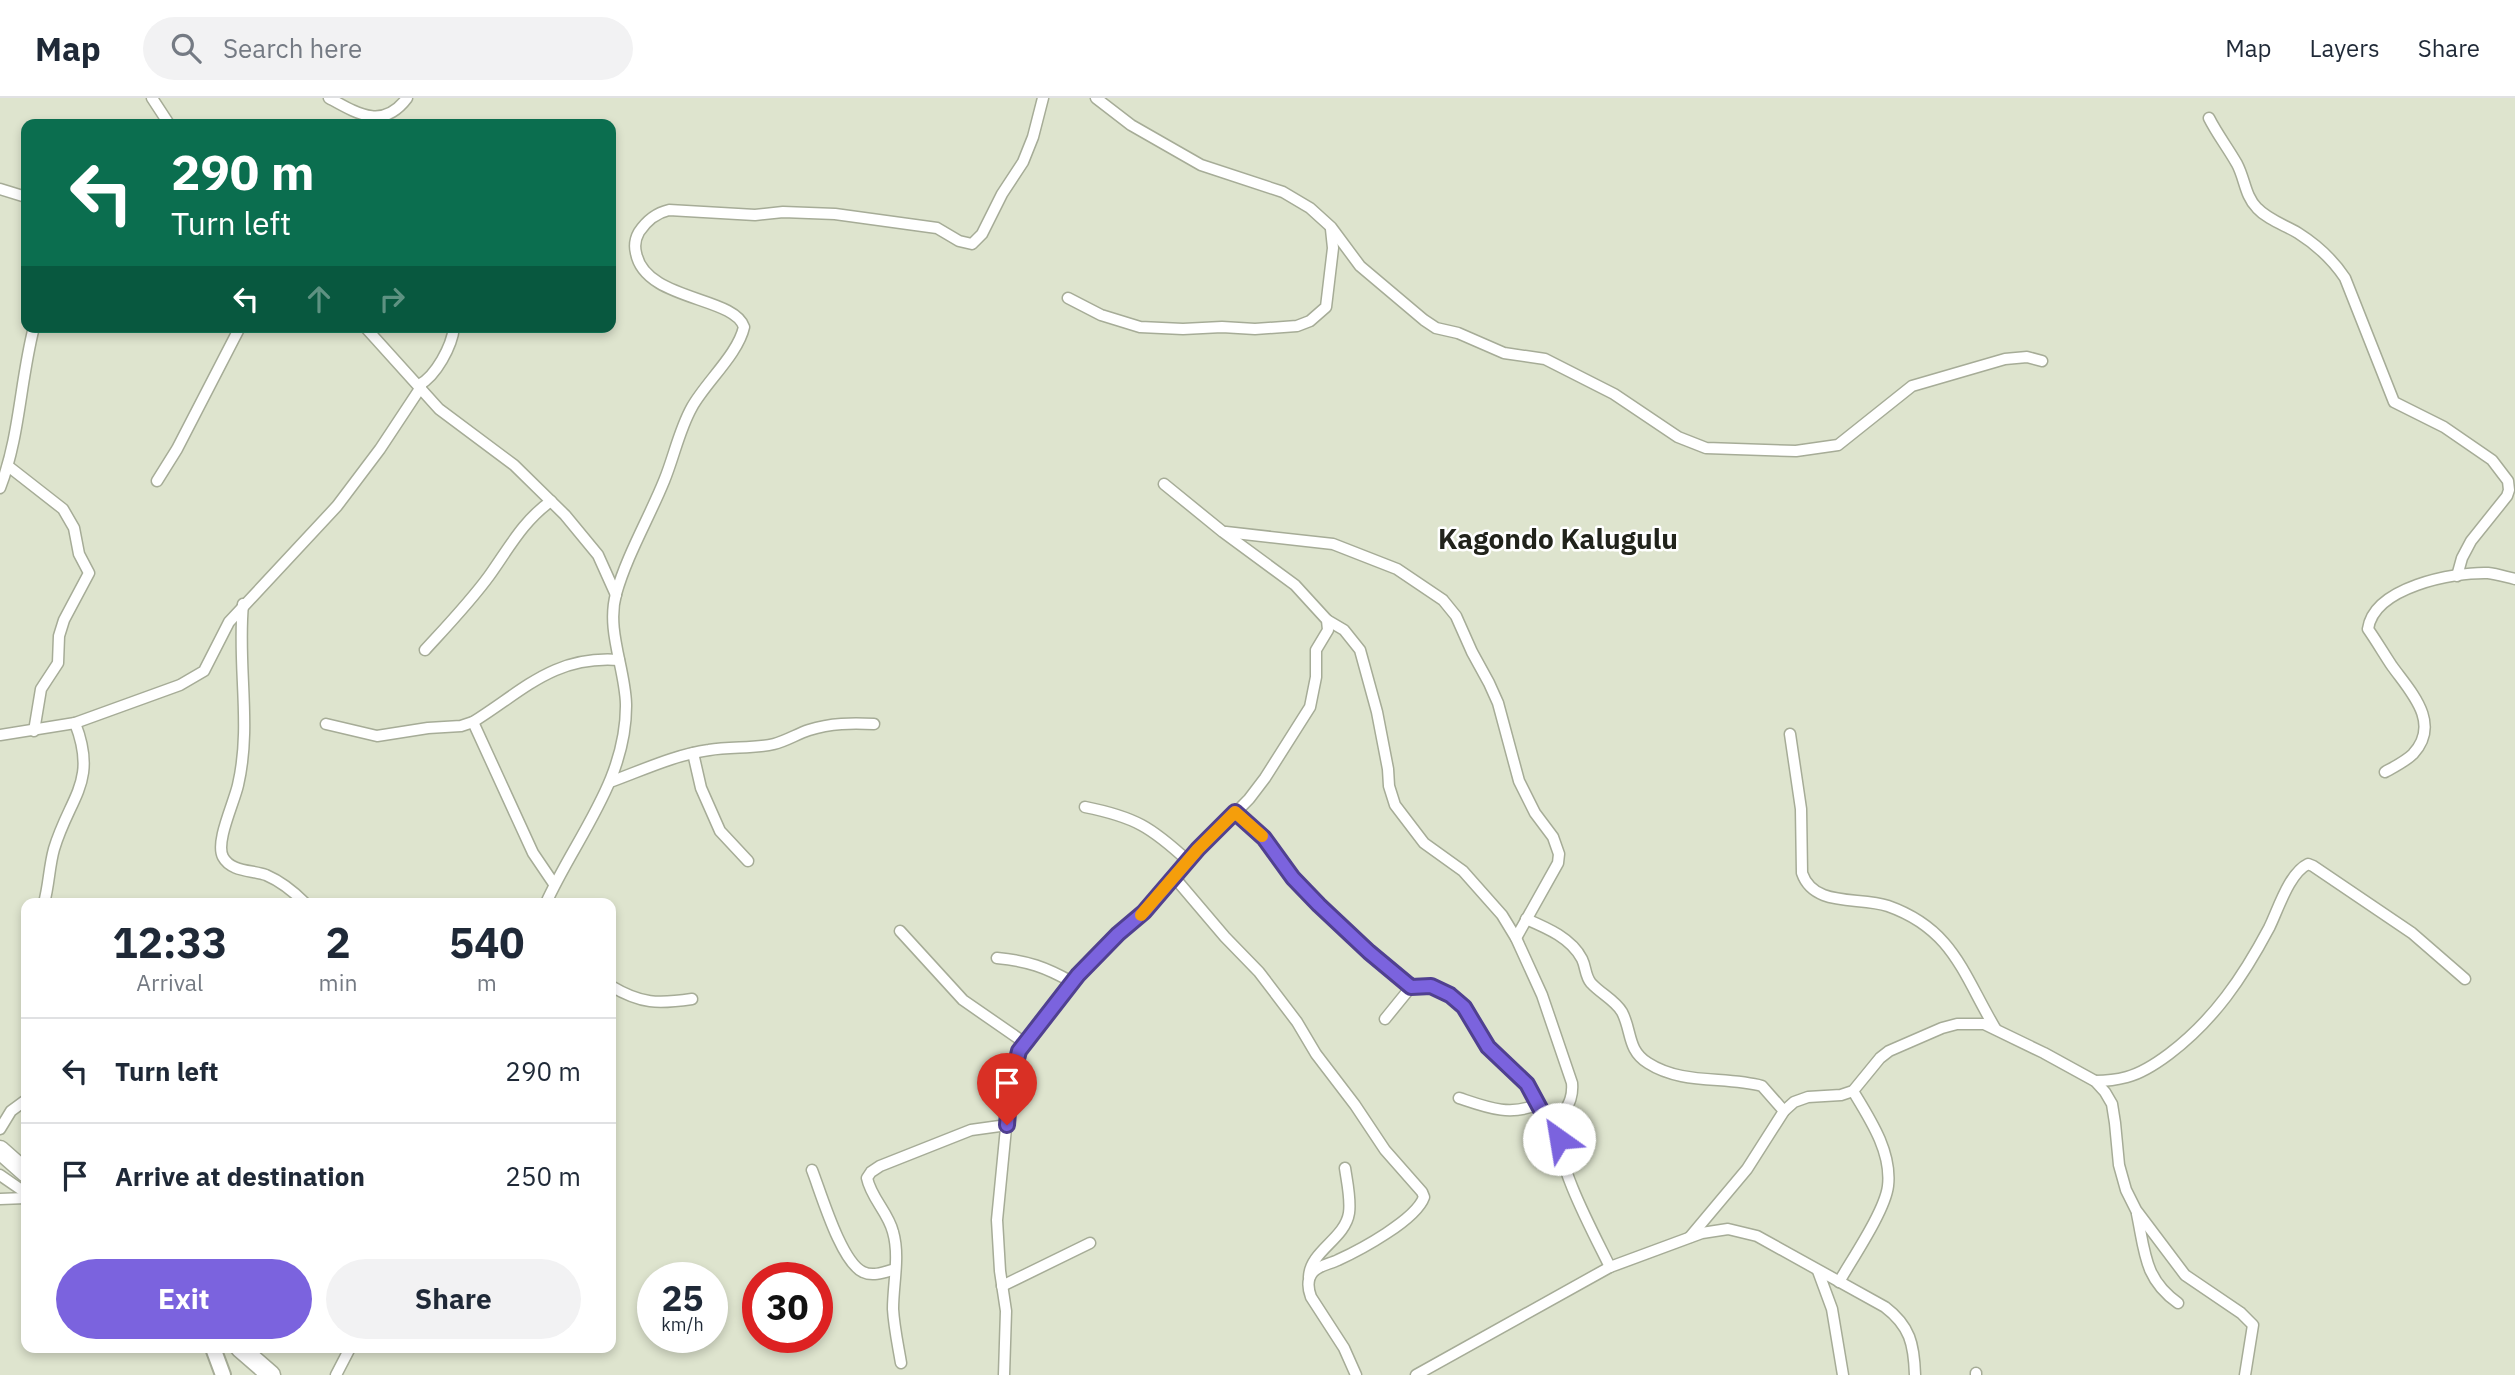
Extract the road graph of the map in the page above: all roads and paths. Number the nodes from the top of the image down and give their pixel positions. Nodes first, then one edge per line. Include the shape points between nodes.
1 (152, 98) edge
2 (329, 98) edge
3 (407, 98) edge
4 (1043, 98) edge
5 (1096, 98) edge
6 (2209, 118) dead end
7 (166, 119) edge
8 (0, 189) edge
9 (21, 195) edge
10 (1331, 227) junction
11 (1068, 298) dead end
12 (32, 333) edge
13 (237, 333) edge
14 (371, 333) edge
15 (452, 333) edge
16 (2042, 361) dead end
17 (420, 386) junction
18 (8, 466) junction
19 (157, 481) dead end
20 (1164, 484) dead end
21 (0, 488) edge
22 (551, 500) junction
23 (1223, 532) junction
24 (2457, 576) junction
25 (2515, 579) edge
26 (616, 595) junction
27 (243, 604) junction
28 (1327, 620) junction
29 (425, 650) dead end
30 (618, 660) junction
31 (473, 722) junction
32 (75, 723) junction
33 (326, 724) dead end
34 (874, 724) dead end
35 (34, 731) junction
36 (1790, 734) dead end
37 (0, 735) edge
38 (693, 752) junction
39 (2385, 772) dead end
40 (610, 782) junction
41 (1085, 807) dead end
42 (1235, 812) junction
43 (748, 861) dead end
44 (1188, 861) junction
45 (1174, 877) junction
46 (554, 884) junction
47 (45, 898) edge
48 (300, 898) edge
49 (548, 898) edge
50 (1526, 919) junction
51 (900, 931) dead end
52 (1516, 938) junction
53 (997, 958) dead end
54 (2465, 979) dead end
55 (1073, 982) junction
56 (1411, 987) junction
57 (616, 989) edge
58 (692, 999) dead end
59 (1385, 1019) dead end
60 (1995, 1028) junction
61 (1025, 1044) junction
62 (2095, 1082) junction
63 (1853, 1091) junction
64 (1459, 1098) dead end
65 (21, 1104) edge
66 (1538, 1104) junction
67 (1784, 1111) junction
68 (1007, 1125) junction
69 (1558, 1128) junction
70 (0, 1129) edge
71 (0, 1150) edge
72 (21, 1168) edge
73 (1345, 1168) dead end
74 (812, 1170) dead end
75 (0, 1175) edge
76 (21, 1189) edge
77 (21, 1198) edge
78 (0, 1199) edge
79 (2136, 1210) junction
80 (1690, 1237) junction
81 (1090, 1243) dead end
82 (1610, 1267) junction
83 (895, 1269) junction
84 (1818, 1271) junction
85 (1309, 1279) junction
86 (1839, 1282) junction
87 (1002, 1286) junction
88 (2178, 1303) dead end
89 (215, 1353) edge
90 (246, 1353) edge
91 (347, 1353) edge
92 (901, 1363) dead end
93 (223, 1375) edge
94 (271, 1375) edge
95 (336, 1375) edge
96 (1004, 1375) edge
97 (1356, 1375) edge
98 (1416, 1375) edge
99 (1843, 1375) edge
100 (1915, 1375) edge
101 (2245, 1375) edge

1 - 7 street
2 - 3 street via 376,117 388,116
4 - 26 street via 1023,162 972,244 937,228 835,214 669,210 644,225 635,248 645,272 675,292 737,315 744,327 692,408
5 - 10 street via 1131,125 1201,164 1296,199
6 - 24 street via 2255,206 2336,264 2394,402 2444,427 2492,460 2508,481 2507,496 2471,541
8 - 9 street
10 - 11 street via 1326,307 1297,326 1140,327
10 - 16 street via 1360,266 1436,328 1504,353 1545,359 1706,449 1796,451 1838,445 1912,386 2005,359
12 - 18 street
13 - 19 street
14 - 17 street
15 - 17 street via 438,365
17 - 22 street via 449,419 514,465
17 - 27 street via 337,506
18 - 21 street
18 - 35 street via 70,518 89,573 64,620 58,663 41,689
20 - 23 street
22 - 26 street via 592,545
22 - 29 street via 522,527 476,592
23 - 28 street via 1295,585
23 - 50 street via 1300,539 1354,551 1397,569 1443,600 1456,616 1498,703 1524,792 1559,854
24 - 25 street via 2491,573
24 - 39 street via 2409,587 2378,608 2369,620 2368,629 2408,685 2424,725 2413,754
26 - 30 street
27 - 32 street via 229,621 204,671 180,685
27 - 48 street via 245,751 219,846 232,866 267,876
28 - 42 street via 1328,630 1316,650 1310,707 1265,778
28 - 52 street via 1345,630 1360,650 1395,805 1424,843 1483,892
30 - 31 street via 586,660 554,669
30 - 40 street via 626,704 619,758
31 - 33 street via 377,736
31 - 46 street via 533,853
32 - 35 street
32 - 47 street via 85,768 55,845
34 - 38 street via 829,725 777,744
35 - 37 street
36 - 60 street via 1805,882 1831,898 1888,906 1936,933 1949,946
38 - 40 street
38 - 43 street via 701,788 720,831
40 - 46 street
41 - 44 street via 1148,827
42 - 44 street
42 - 56 street via 1264,838 1319,905
44 - 45 street
45 - 55 street
45 - 85 street via 1259,972 1385,1150 1424,1197 1414,1212 1392,1229 1319,1268
46 - 49 street
50 - 52 street
50 - 67 street via 1556,932 1581,958 1589,981 1624,1014 1632,1046 1646,1062 1688,1077 1762,1086
51 - 61 street via 963,1000
52 - 69 street via 1542,995 1572,1083 1573,1095
53 - 55 street via 1028,961
54 - 62 street via 2412,933 2308,864 2286,891 2270,927 2224,1001 2197,1033 2140,1072
55 - 61 street
56 - 59 street
56 - 66 street via 1431,986 1464,1007 1488,1047 1527,1084
57 - 58 street via 653,1002
60 - 62 street
60 - 63 street via 1957,1024 1907,1043 1880,1058
61 - 68 street via 1010,1087
62 - 79 street via 2112,1104 2119,1165
63 - 67 street via 1808,1097
63 - 86 street via 1880,1140 1888,1187
64 - 66 street via 1512,1111
65 - 70 street
66 - 69 street
67 - 80 street via 1758,1154
68 - 83 street via 971,1130 871,1172 869,1187 893,1231
68 - 87 street via 998,1220
69 - 82 street via 1574,1191
71 - 72 highway
73 - 85 street via 1349,1213 1338,1236 1312,1264
74 - 83 street via 835,1231 856,1268 869,1274
75 - 76 street
77 - 78 street
79 - 88 street via 2151,1276
79 - 101 street via 2185,1275 2253,1325
80 - 82 street
80 - 84 street via 1728,1229 1756,1236
81 - 87 street
82 - 98 street
83 - 92 street via 893,1309
84 - 86 street
84 - 99 street via 1832,1308
85 - 97 street via 1311,1297
86 - 100 street via 1901,1319 1912,1340
87 - 96 street
89 - 93 main road
90 - 94 highway
91 - 95 street

